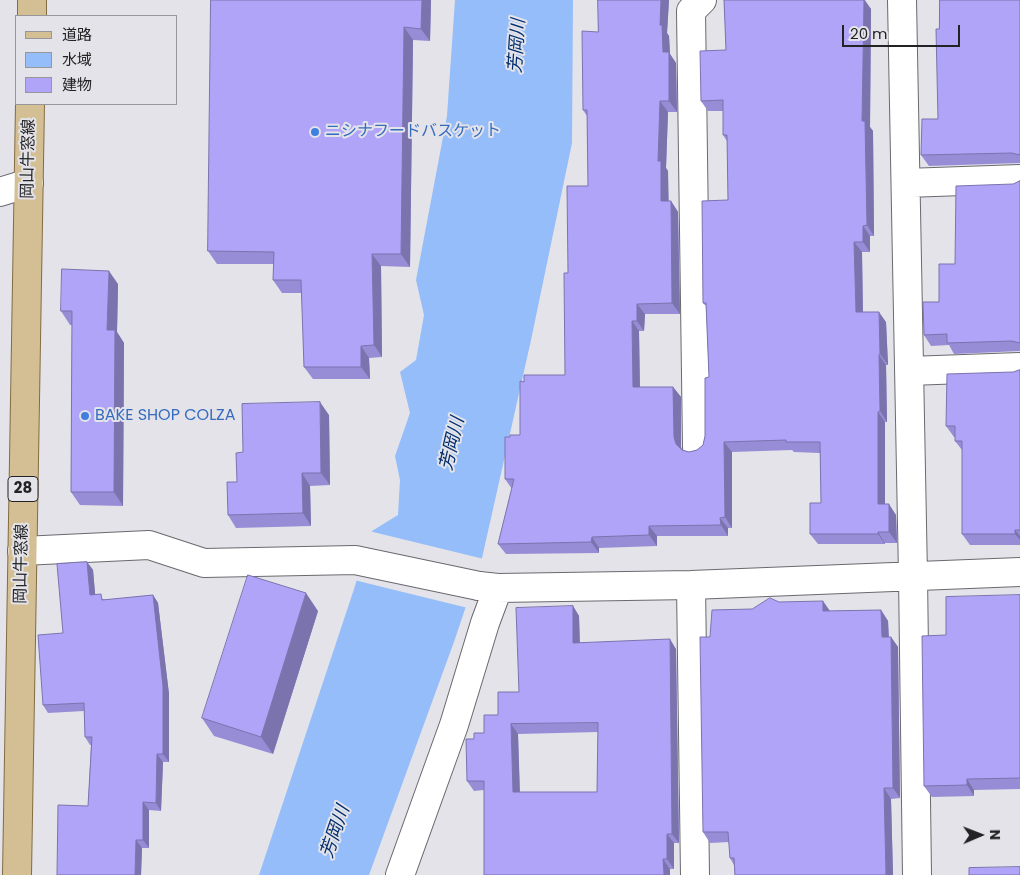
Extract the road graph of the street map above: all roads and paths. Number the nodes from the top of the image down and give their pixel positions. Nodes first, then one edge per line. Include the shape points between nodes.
1 (32, 0) edge
2 (702, 0) edge
3 (902, 0) edge
4 (32, 15) edge
5 (30, 105) edge
6 (1020, 178) edge
7 (29, 183) junction
8 (906, 183) junction
9 (0, 192) edge
10 (1020, 367) edge
11 (909, 371) junction
12 (697, 447) edge
13 (22, 551) junction
14 (1020, 572) edge
15 (913, 576) junction
16 (691, 585) junction
17 (489, 587) junction
18 (18, 875) edge
19 (400, 875) edge
20 (695, 875) edge
21 (917, 875) edge

1 - 4 main road
2 - 12 street via 690,11
3 - 8 street
5 - 7 main road, 岡山牛窓線 / 28
6 - 8 street
7 - 9 street
7 - 13 main road, 岡山牛窓線 / 28
8 - 11 street
10 - 11 street
11 - 15 street
13 - 17 street via 149,545 204,563 355,560
13 - 18 main road, 岡山牛窓線 / 28
14 - 15 street
15 - 16 street
15 - 21 street
16 - 17 street
16 - 20 street
17 - 19 street via 485,623 454,725

